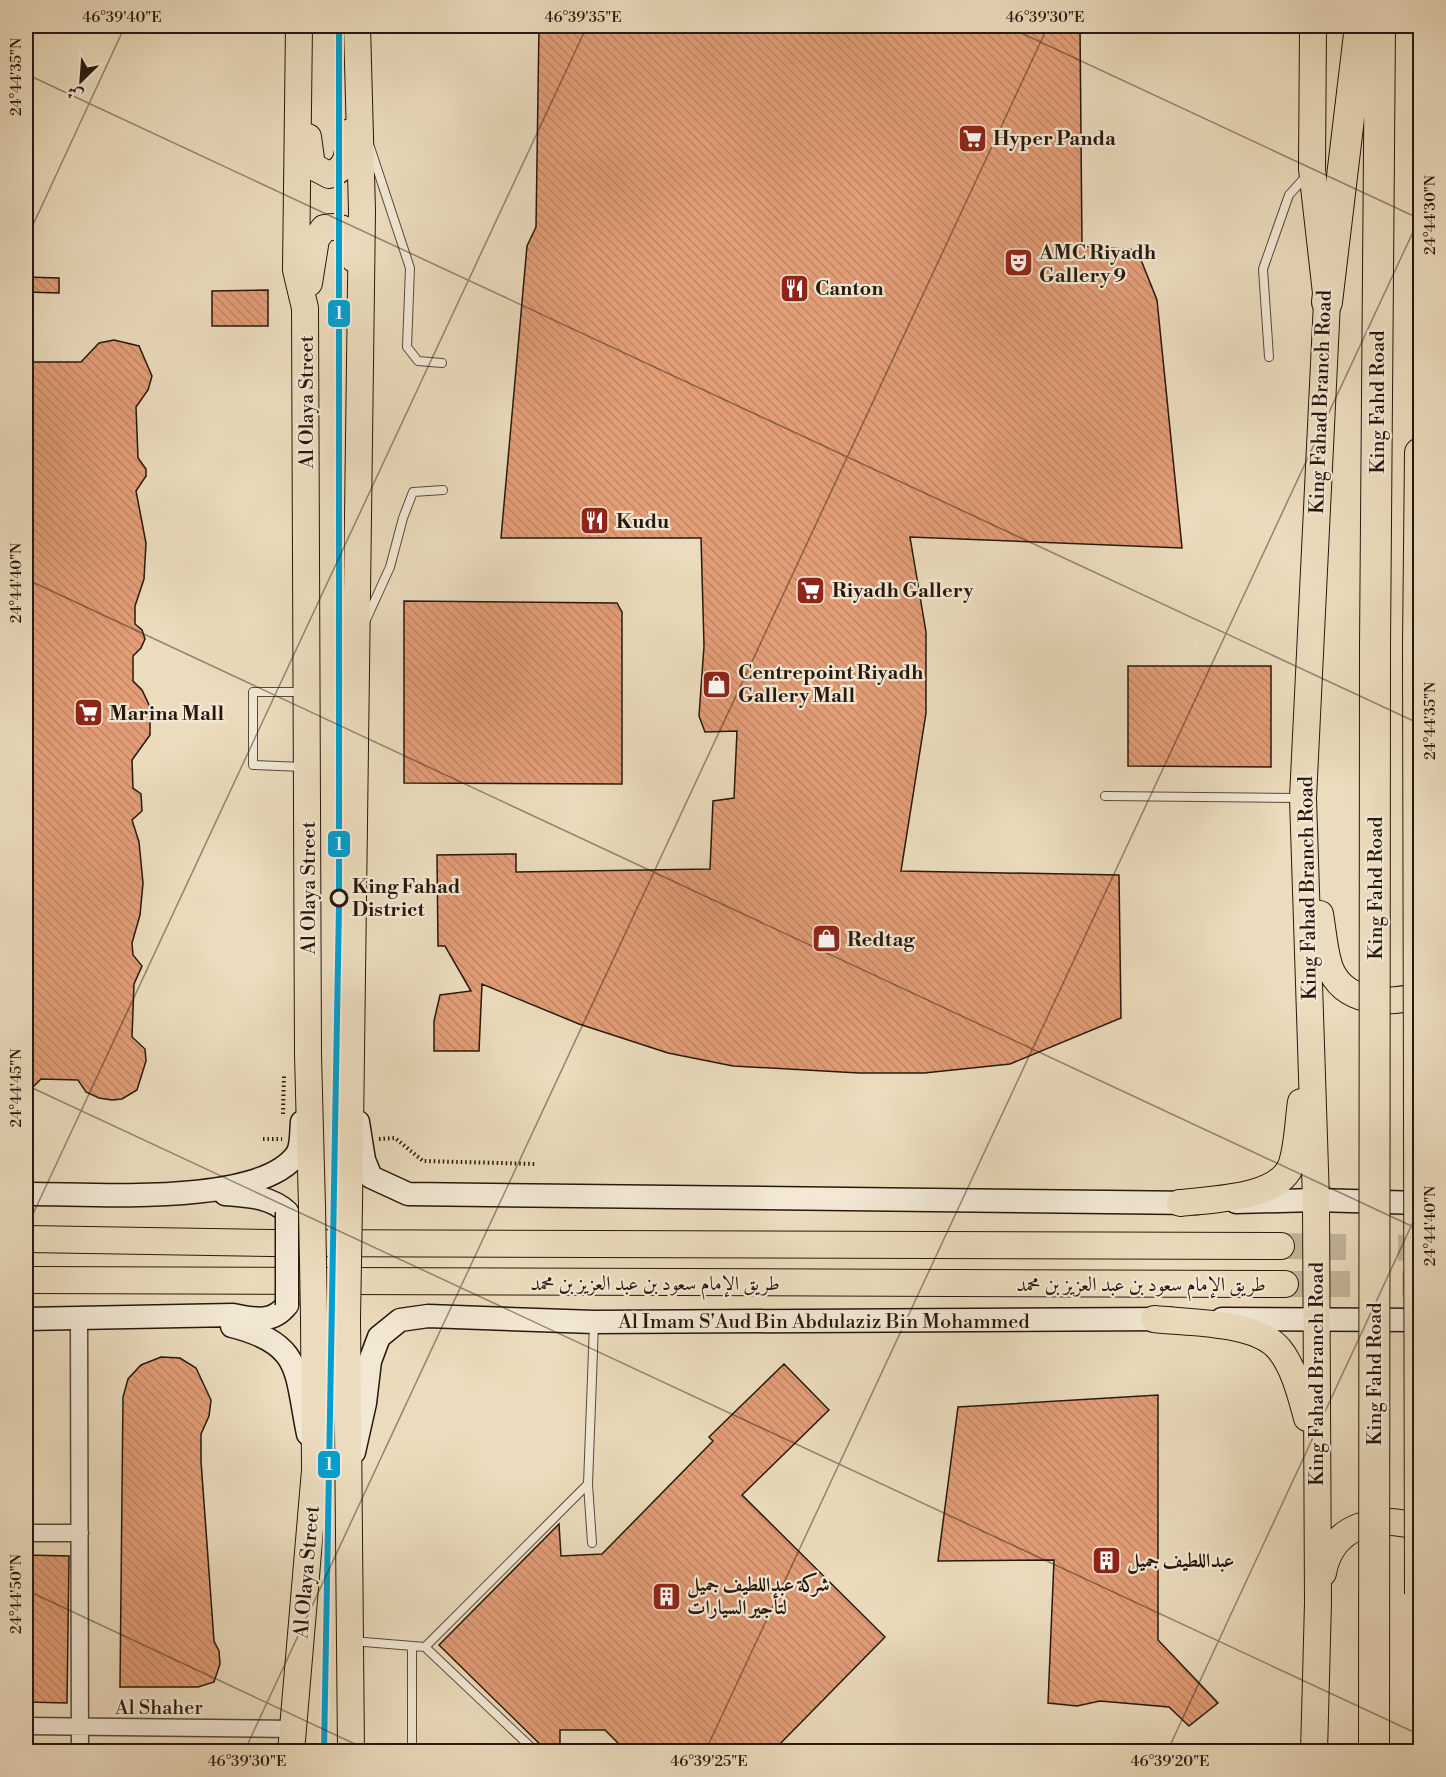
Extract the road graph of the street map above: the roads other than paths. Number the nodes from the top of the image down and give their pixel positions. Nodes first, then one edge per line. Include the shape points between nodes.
1 (299, 26) edge
2 (357, 26) edge
3 (1313, 26) edge
4 (1360, 26) edge
5 (1380, 26) edge
6 (299, 77) junction
7 (357, 81) junction
8 (361, 119) junction
9 (1312, 169) junction
10 (1327, 302) junction
11 (305, 308) junction
12 (361, 313) junction
13 (1269, 357) dead end
14 (442, 363) dead end
15 (1420, 453) edge
16 (443, 490) dead end
17 (358, 636) junction
18 (307, 692) junction
19 (307, 768) junction
20 (1105, 796) dead end
21 (1303, 807) junction
22 (1420, 996) edge
23 (1311, 1037) junction
24 (308, 1055) junction
25 (350, 1064) junction
26 (202, 1193) junction
27 (26, 1194) edge
28 (1316, 1200) junction
29 (1180, 1203) junction
30 (1420, 1203) edge
31 (300, 1210) junction
32 (26, 1239) edge
33 (1281, 1246) tunnel mouth
34 (26, 1280) edge
35 (1286, 1284) tunnel mouth
36 (193, 1315) junction
37 (79, 1318) junction
38 (26, 1319) edge
39 (1154, 1319) junction
40 (1315, 1319) junction
41 (1420, 1320) edge
42 (594, 1322) junction
43 (1316, 1457) junction
44 (315, 1470) junction
45 (348, 1477) junction
46 (588, 1484) junction
47 (1420, 1527) edge
48 (26, 1533) edge
49 (80, 1533) junction
50 (592, 1544) dead end
51 (1420, 1594) edge
52 (1318, 1603) junction
53 (351, 1641) junction
54 (412, 1646) junction
55 (424, 1647) junction
56 (26, 1726) edge
57 (80, 1727) junction
58 (291, 1740) edge
59 (81, 1752) edge
60 (351, 1752) edge
61 (412, 1752) edge
62 (536, 1752) edge
63 (1314, 1752) edge
64 (1374, 1752) edge

1 - 6 main road, Al Olaya Street
2 - 7 main road, Al Olaya Street
3 - 9 main road, King Fahad Branch Road
4 - 10 highway
5 - 64 highway, King Fahd Road, bridge
6 - 7 main road via 312,166 329,175 339,172 347,162
6 - 11 main road, Al Olaya Street via 296,270
7 - 8 main road, Al Olaya Street
8 - 12 main road, Al Olaya Street
8 - 14 lane via 410,268 407,347 418,361
9 - 10 main road, King Fahad Branch Road
9 - 13 lane via 1289,195 1263,269
10 - 21 main road, King Fahad Branch Road
11 - 12 main road via 316,239 324,228 335,226 352,235
11 - 18 main road, Al Olaya Street
12 - 17 main road, Al Olaya Street
15 - 51 highway, bridge
16 - 17 lane via 413,492 390,567
17 - 25 main road, Al Olaya Street
18 - 19 main road, Al Olaya Street
18 - 19 lane via 254,692 253,765
19 - 24 main road, Al Olaya Street
20 - 21 lane
21 - 22 main road via 1329,967 1342,985 1367,1000 1401,1001
21 - 23 main road, King Fahad Branch Road
23 - 28 main road, King Fahad Branch Road
23 - 29 main road via 1292,1164 1280,1181 1261,1191
24 - 26 street via 299,1151 274,1173
24 - 31 main road, Al Olaya Street
25 - 29 street via 364,1160 371,1177 408,1194
25 - 45 main road, Al Olaya Street, bridge
26 - 27 street
26 - 31 street via 257,1197
28 - 29 street
28 - 30 street
28 - 40 main road, King Fahad Branch Road
31 - 36 street, bridge via 287,1305 281,1313 264,1320
31 - 44 main road, Al Olaya Street, bridge via 314,1317
32 - 33 main road, طريق الإمام سعود بن عبد العزيز بن محمد
34 - 35 main road, طريق الإمام سعود بن عبد العزيز بن محمد
36 - 37 street
36 - 44 street via 250,1330 282,1346 295,1368
37 - 38 street
37 - 49 street
39 - 40 street, Al Imam S'Aud Bin Abdulaziz Bin Mohammed
39 - 42 street, Al Imam S'Aud Bin Abdulaziz Bin Mohammed
39 - 43 main road via 1248,1329 1278,1348 1300,1390
40 - 41 street, Al Imam S'Aud Bin Abdulaziz Bin Mohammed
40 - 43 main road, King Fahad Branch Road
42 - 45 street, Al Imam S'Aud Bin Abdulaziz Bin Mohammed via 428,1316 400,1320 379,1337 370,1361
42 - 46 lane
43 - 52 main road, King Fahad Branch Road
44 - 58 main road, Al Olaya Street
45 - 53 main road, Al Olaya Street
46 - 50 lane
46 - 55 lane
47 - 52 main road via 1397,1521 1373,1522 1351,1530 1332,1545
48 - 49 street
49 - 57 street
52 - 63 main road, King Fahad Branch Road
53 - 54 lane
53 - 60 main road, Al Olaya Street
54 - 55 lane
54 - 61 lane
55 - 62 lane
56 - 57 street, Al Shaher
57 - 58 street, Al Shaher
57 - 59 street

